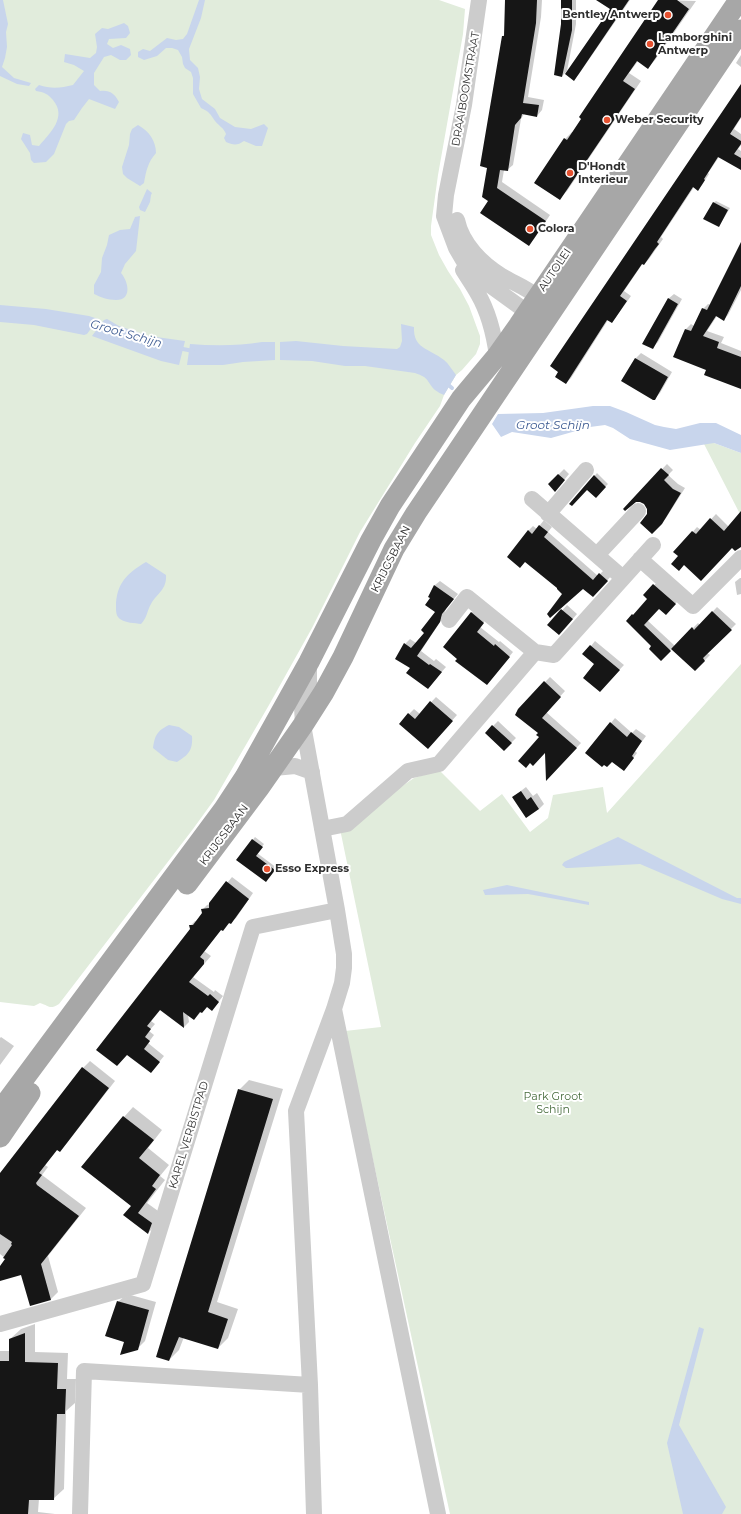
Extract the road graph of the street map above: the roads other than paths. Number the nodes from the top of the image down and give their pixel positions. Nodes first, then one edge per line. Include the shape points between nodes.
1 (479, 0) edge
2 (739, 0) edge
3 (741, 30) edge
4 (450, 177) junction
5 (463, 260) junction
6 (532, 305) junction
7 (548, 316) junction
8 (496, 356) junction
9 (586, 470) dead end
10 (532, 499) dead end
11 (638, 511) dead end
12 (416, 513) joint
13 (548, 514) junction
14 (371, 540) joint
15 (653, 545) dead end
16 (597, 555) junction
17 (741, 558) edge
18 (640, 559) junction
19 (623, 578) junction
20 (449, 620) dead end
21 (535, 652) junction
22 (309, 662) junction
23 (303, 725) junction
24 (274, 768) junction
25 (312, 772) junction
26 (322, 829) junction
27 (337, 910) junction
28 (334, 1009) junction
29 (0, 1111) edge
30 (0, 1137) edge
31 (0, 1324) edge
32 (310, 1385) junction
33 (80, 1514) edge
34 (314, 1514) edge
35 (438, 1514) edge

1 - 4 street, DRAAIBOOMSTRAAT
2 - 6 main road, AUTOLEI
3 - 7 main road, AUTOLEI
4 - 5 street, DRAAIBOOMSTRAAT via 444,216
4 - 6 street, DRAAIBOOMSTRAAT via 457,223 470,249
5 - 6 street, DRAAIBOOMSTRAAT via 480,278
5 - 8 street, DRAAIBOOMSTRAAT via 462,268 490,320
6 - 7 street, DRAAIBOOMSTRAAT
6 - 8 main road, AUTOLEI
7 - 12 main road, AUTOLEI
8 - 14 main road, AUTOLEI via 461,399 390,506
9 - 13 street
10 - 13 street
11 - 16 street
12 - 23 main road, KRIJGSBAAN via 394,549 343,657
13 - 16 street
14 - 22 main road, KRIJGSBAAN
15 - 18 street
16 - 19 street
17 - 18 street via 693,606
18 - 19 street
19 - 21 street via 554,655
20 - 21 street via 467,597
21 - 26 street via 439,764 408,771 347,824
22 - 23 street via 309,688 302,707
22 - 29 main road, KRIJGSBAAN via 245,777 224,809
23 - 24 main road, KRIJGSBAAN
23 - 25 street
24 - 25 street via 295,766
24 - 30 main road, KRIJGSBAAN via 48,1067
25 - 26 street
26 - 27 street
27 - 28 street via 344,968
27 - 31 street, KAREL VERBISTPAD via 253,927 144,1284
28 - 32 street via 296,1111
28 - 35 street
32 - 33 street via 84,1371
32 - 34 street

